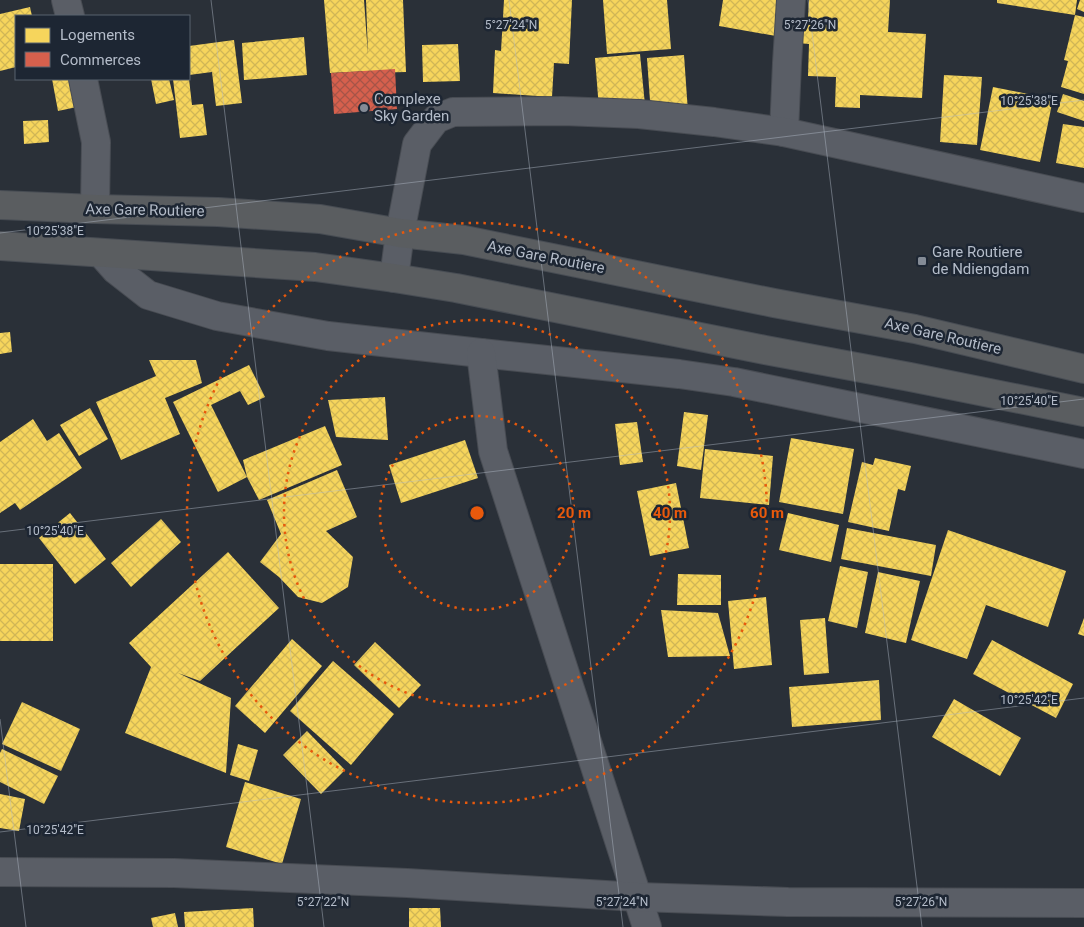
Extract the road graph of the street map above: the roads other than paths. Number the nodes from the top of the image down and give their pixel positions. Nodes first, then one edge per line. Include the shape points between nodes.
1 (66, 0) edge
2 (791, 0) edge
3 (70, 15) edge
4 (82, 80) edge
5 (784, 132) junction
6 (1084, 198) edge
7 (0, 205) edge
8 (95, 209) junction
9 (400, 233) junction
10 (0, 246) edge
11 (101, 253) junction
12 (394, 278) junction
13 (481, 353) junction
14 (1084, 369) edge
15 (1084, 412) edge
16 (1084, 454) edge
17 (0, 872) edge
18 (638, 897) junction
19 (1084, 903) edge
20 (647, 927) edge

1 - 3 street
2 - 5 street
4 - 8 street via 96,142
5 - 6 street
5 - 9 street via 639,114 563,110 453,112 436,119 418,144
7 - 8 highway, Axe Gare Routiere
8 - 9 highway, Axe Gare Routiere via 320,219
9 - 12 street
9 - 14 highway, Axe Gare Routiere via 464,240 915,329
10 - 11 highway
11 - 12 highway via 315,266
11 - 13 street via 116,270 148,295 216,316 328,336
12 - 15 highway
13 - 16 street via 734,382
13 - 18 street via 493,451
17 - 18 street via 193,874
18 - 19 street via 788,902
18 - 20 street

